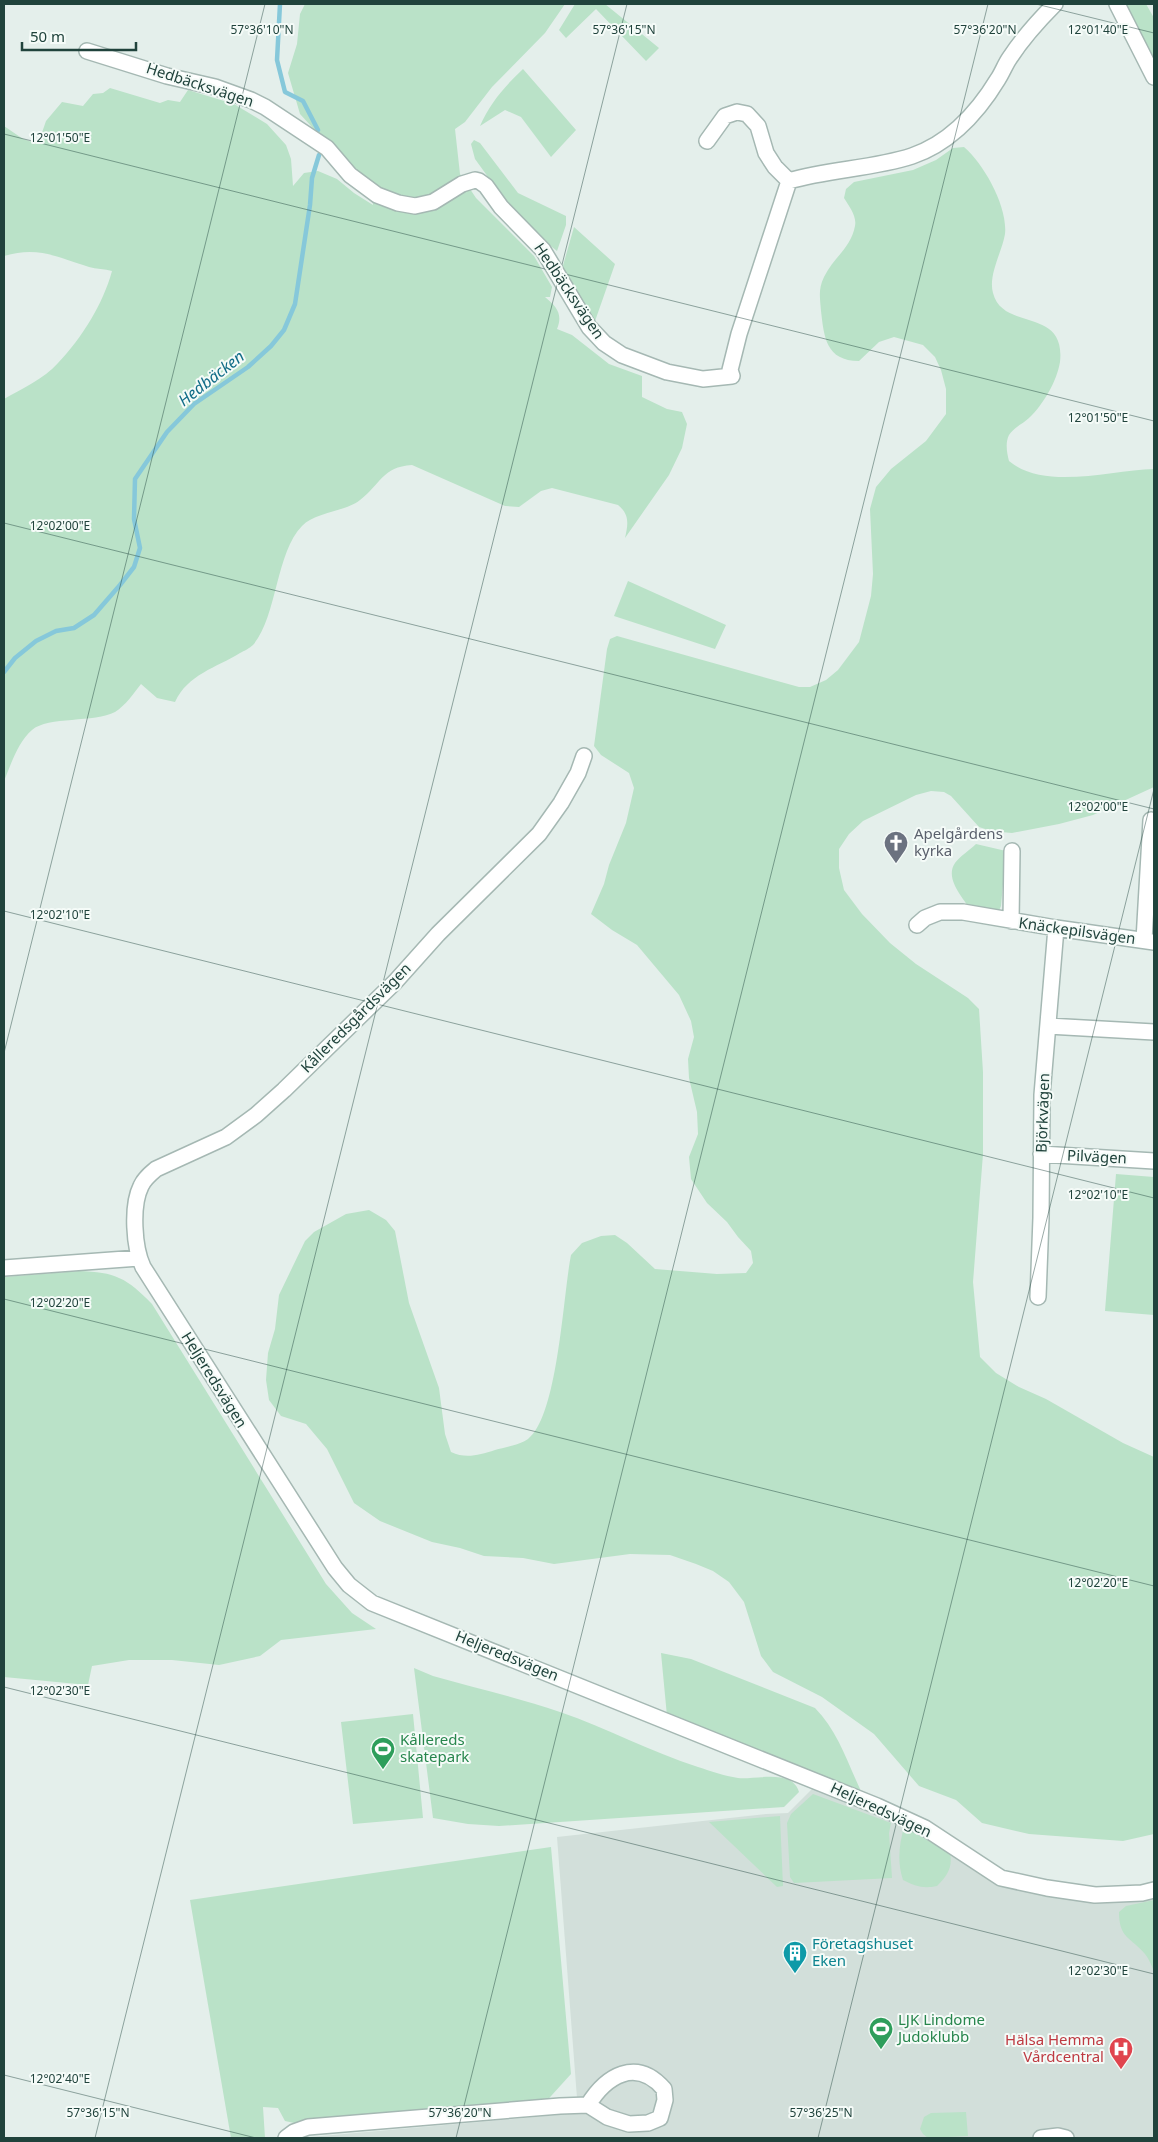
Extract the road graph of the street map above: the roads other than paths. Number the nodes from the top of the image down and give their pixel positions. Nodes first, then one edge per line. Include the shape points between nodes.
1 (1055, 4) edge
2 (1117, 4) edge
3 (87, 51) dead end
4 (1154, 77) edge
5 (707, 141) dead end
6 (789, 181) junction
7 (584, 756) dead end
8 (1151, 820) dead end
9 (1012, 852) dead end
10 (1011, 921) junction
11 (917, 925) dead end
12 (1056, 928) junction
13 (1149, 941) edge
14 (1048, 1026) junction
15 (1154, 1032) edge
16 (1041, 1154) junction
17 (1154, 1161) edge
18 (139, 1258) junction
19 (4, 1268) edge
20 (1038, 1297) dead end
21 (1154, 1890) edge
22 (588, 2106) junction
23 (286, 2138) edge
24 (1041, 2138) edge
25 (1066, 2138) edge

1 - 6 street via 1009,58 999,78 972,115 931,148 911,156
2 - 4 street
3 - 6 street, Hedbäcksvägen via 251,100 327,148 350,175 398,204 415,206 433,202 462,184 479,181 543,250 589,327 604,343 622,355 694,378 732,376 730,370 739,334
5 - 6 street via 724,116 737,112 747,114 758,126 766,153
7 - 18 street, Kålleredsgårdsvägen via 561,803 539,834 291,1083 226,1137 156,1168 147,1176 135,1207
8 - 13 street, Knäckepilsvägen
9 - 10 street, Knäckepilsvägen
10 - 11 street, Knäckepilsvägen via 963,912 940,912
10 - 12 street, Knäckepilsvägen
12 - 13 street, Knäckepilsvägen
12 - 14 street, Björkvägen
14 - 15 street
14 - 16 street, Björkvägen
16 - 17 street, Pilvägen
16 - 20 street, Björkvägen
18 - 19 street
18 - 21 street, Heljeredsvägen via 335,1568 349,1585 372,1603 877,1806 925,1828 1002,1878 1095,1895
22 - 22 street via 618,2121 648,2124 660,2118 664,2089 647,2074 627,2073 603,2084
22 - 23 street via 308,2127
24 - 25 street

